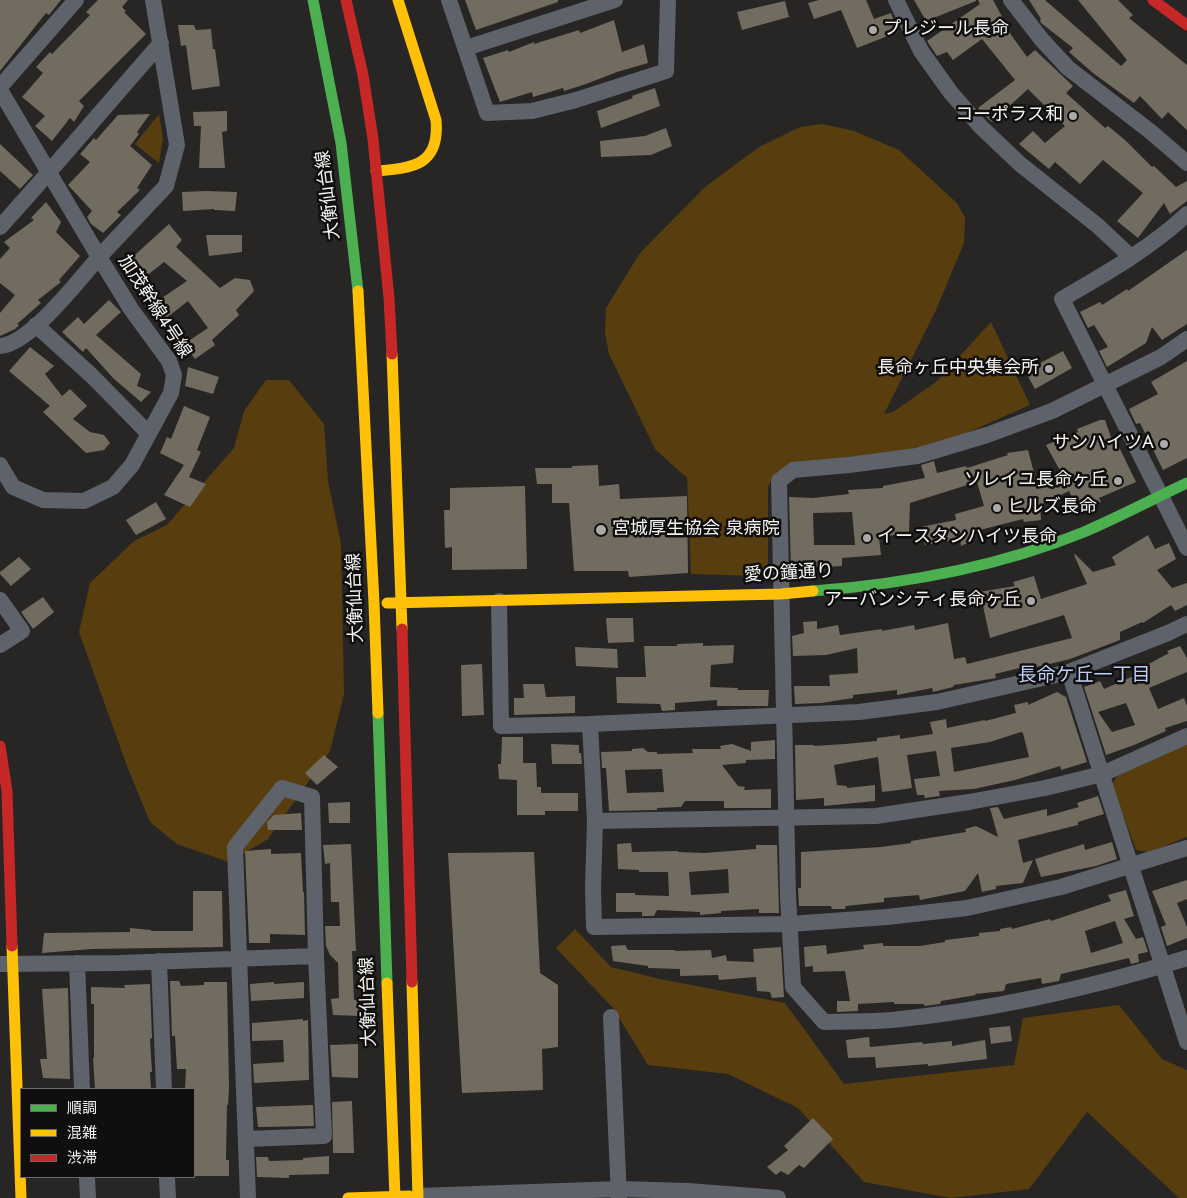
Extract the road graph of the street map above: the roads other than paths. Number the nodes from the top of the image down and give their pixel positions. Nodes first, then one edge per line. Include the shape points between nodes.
1 (76, 0) edge
2 (153, 0) edge
3 (313, 0) edge
4 (346, 0) edge
5 (398, 0) edge
6 (449, 0) edge
7 (615, 0) edge
8 (668, 0) edge
9 (896, 0) edge
10 (1011, 0) edge
11 (1154, 0) edge
12 (1187, 25) edge
13 (161, 43) junction
14 (466, 48) junction
15 (0, 89) edge
16 (1187, 163) edge
17 (376, 171) junction
18 (50, 173) junction
19 (1187, 214) edge
20 (0, 227) edge
21 (1130, 256) junction
22 (99, 257) junction
23 (36, 325) junction
24 (1187, 339) edge
25 (0, 346) edge
26 (1106, 385) junction
27 (149, 434) junction
28 (0, 465) edge
29 (1187, 483) edge
30 (1161, 496) junction
31 (1187, 548) edge
32 (782, 594) junction
33 (0, 600) edge
34 (499, 601) junction
35 (374, 603) junction
36 (402, 603) junction
37 (1187, 624) edge
38 (0, 645) edge
39 (1069, 672) junction
40 (785, 715) junction
41 (590, 724) junction
42 (1187, 736) edge
43 (0, 746) edge
44 (1102, 774) junction
45 (787, 818) junction
46 (595, 821) junction
47 (1187, 848) edge
48 (1131, 867) junction
49 (790, 924) junction
50 (316, 956) junction
51 (239, 958) junction
52 (1187, 958) edge
53 (159, 961) junction
54 (6, 963) edge
55 (77, 964) junction
56 (1163, 966) junction
57 (611, 1017) dead end
58 (1187, 1042) edge
59 (82, 1088) edge
60 (164, 1088) edge
61 (246, 1139) junction
62 (87, 1178) edge
63 (167, 1178) edge
64 (619, 1193) edge
65 (395, 1197) edge
66 (418, 1197) edge
67 (21, 1198) edge
68 (88, 1198) edge
69 (168, 1198) edge
70 (248, 1198) edge
71 (348, 1198) edge
72 (778, 1198) edge

1 - 15 street
2 - 13 street, 加茂幹線４号線
3 - 35 main road, 大衡仙台線 via 341,143 359,296
4 - 17 main road via 363,75
5 - 17 main road via 436,120 437,135 433,152 421,163
6 - 14 street
7 - 14 street
8 - 14 street via 666,71 576,100 532,110 487,113
9 - 21 street via 921,51 981,127
10 - 16 street via 1068,68
11 - 12 main road
13 - 18 street
13 - 22 street, 加茂幹線４号線 via 177,145 166,186
15 - 18 street
17 - 36 main road via 390,307
18 - 20 street
18 - 22 street
19 - 21 street
21 - 26 street via 1062,299
22 - 23 street
22 - 27 street, 加茂幹線４号線 via 130,309 169,361 174,375 171,393
23 - 25 street via 8,346
23 - 27 street
24 - 26 street via 1161,357
26 - 30 street
26 - 32 street via 1052,411 918,456 793,470 780,481
27 - 28 street, 加茂幹線４号線 via 132,465 114,486 84,501 43,500 13,487
29 - 30 main road, 愛の鐘通り
30 - 31 street
30 - 32 main road, 愛の鐘通り via 1083,532 1002,560 915,580
32 - 34 main road, 愛の鐘通り
32 - 40 street
33 - 38 street via 22,631
34 - 36 main road, 愛の鐘通り
34 - 41 street via 502,726
35 - 36 main road, 愛の鐘通り
35 - 65 main road, 大衡仙台線
36 - 66 main road
37 - 39 street
39 - 40 street via 937,702 859,712
39 - 44 street
40 - 41 street
40 - 45 street
41 - 46 street
42 - 44 street
43 - 54 main road via 7,791
44 - 45 street via 1045,788 876,816
44 - 48 street
45 - 46 street
45 - 49 street
46 - 49 street via 594,927
47 - 48 street
48 - 49 street via 967,908
48 - 56 street
49 - 56 street via 793,987 824,1022 890,1020 954,1012 1036,998
50 - 51 street
50 - 51 street via 312,797 282,788 235,847
50 - 61 street via 324,1136
51 - 53 street
51 - 61 street
52 - 56 street
53 - 55 street
53 - 60 street
54 - 55 street
54 - 67 main road
55 - 59 street
56 - 58 street
57 - 64 street
61 - 70 street
62 - 68 street
63 - 69 street
64 - 66 street
64 - 72 street via 688,1191
65 - 66 main road
65 - 71 main road

